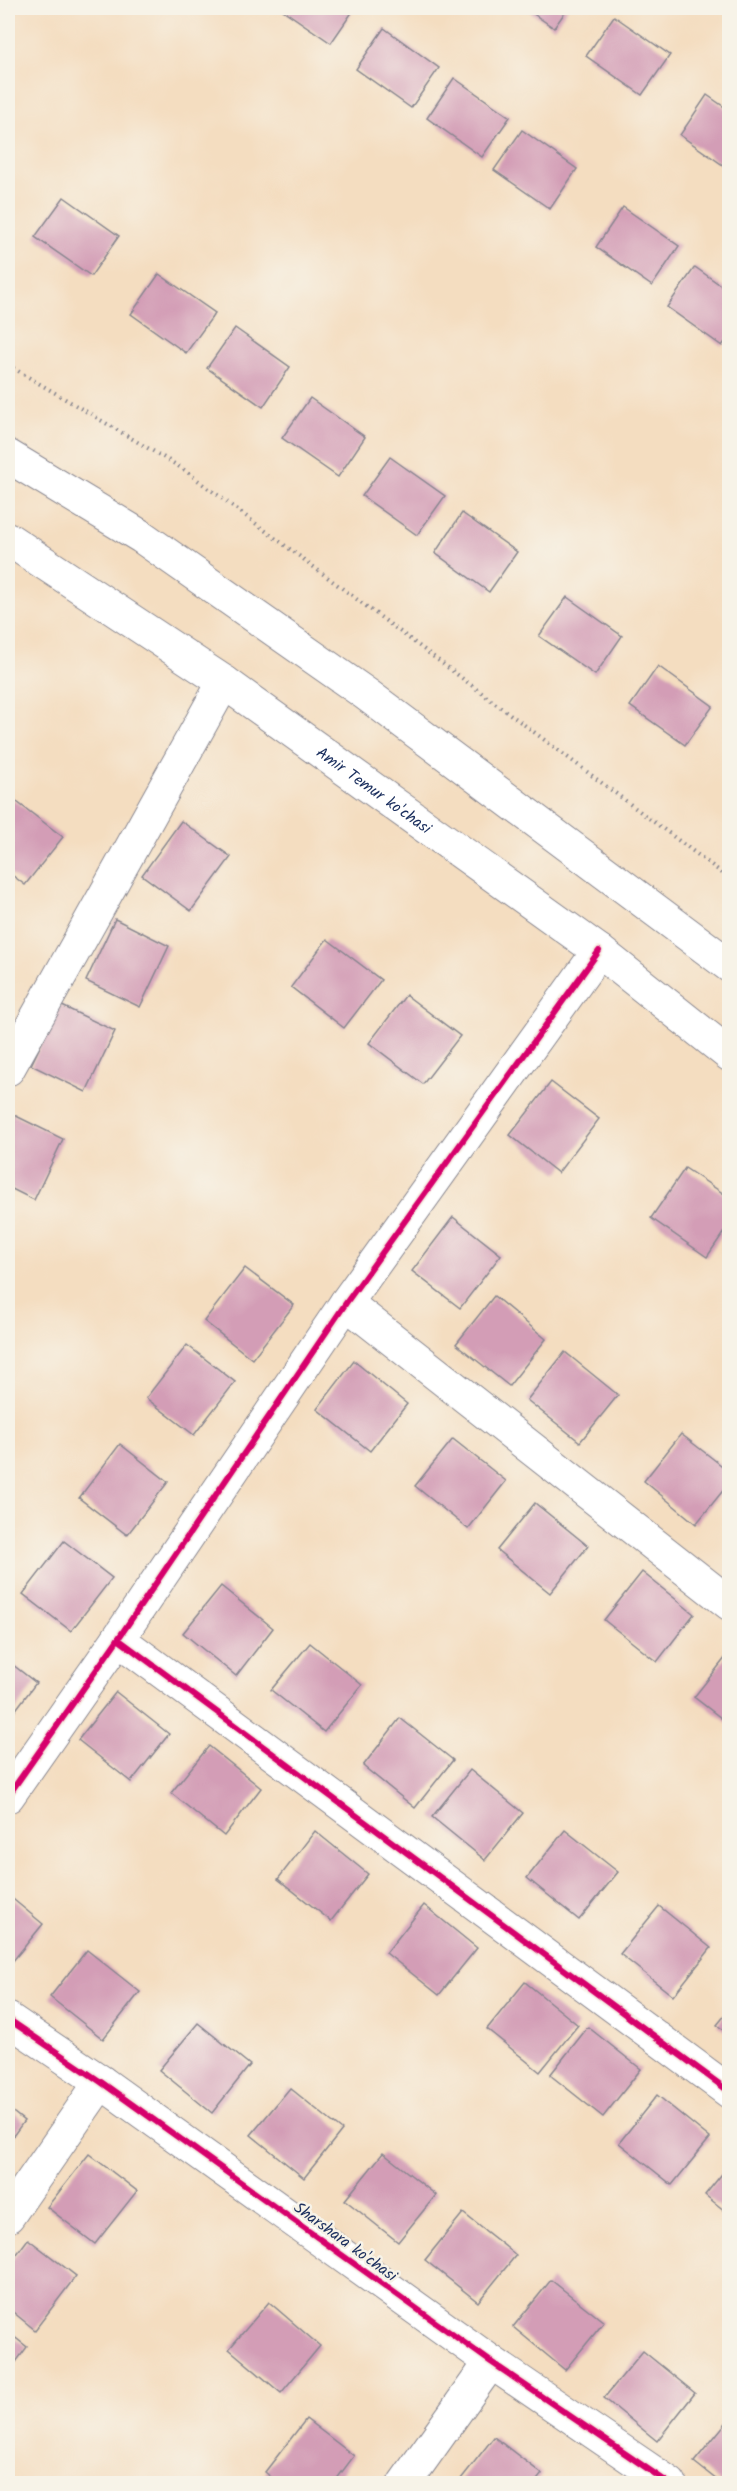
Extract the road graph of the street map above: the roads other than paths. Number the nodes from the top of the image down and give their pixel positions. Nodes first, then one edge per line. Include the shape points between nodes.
1 (8, 456) edge
2 (8, 540) edge
3 (224, 682) junction
4 (599, 951) junction
5 (729, 966) edge
6 (729, 1055) edge
7 (8, 1069) edge
8 (346, 1303) junction
9 (729, 1604) edge
10 (118, 1639) junction
11 (8, 1796) edge
12 (8, 2019) edge
13 (101, 2082) junction
14 (729, 2092) edge
15 (8, 2216) edge
16 (491, 2362) junction
17 (404, 2484) edge
18 (670, 2484) edge

1 - 5 street via 142,537 366,694
2 - 3 street, Amir Temur ko'chasi
3 - 4 street, Amir Temur ko'chasi
3 - 7 street
4 - 6 street, Amir Temur ko'chasi
4 - 8 street
8 - 9 street
8 - 10 street
10 - 11 street
10 - 14 street
12 - 13 street, Sharshara ko'chasi
13 - 15 street
13 - 16 street, Sharshara ko'chasi
16 - 17 street
16 - 18 street, Sharshara ko'chasi

